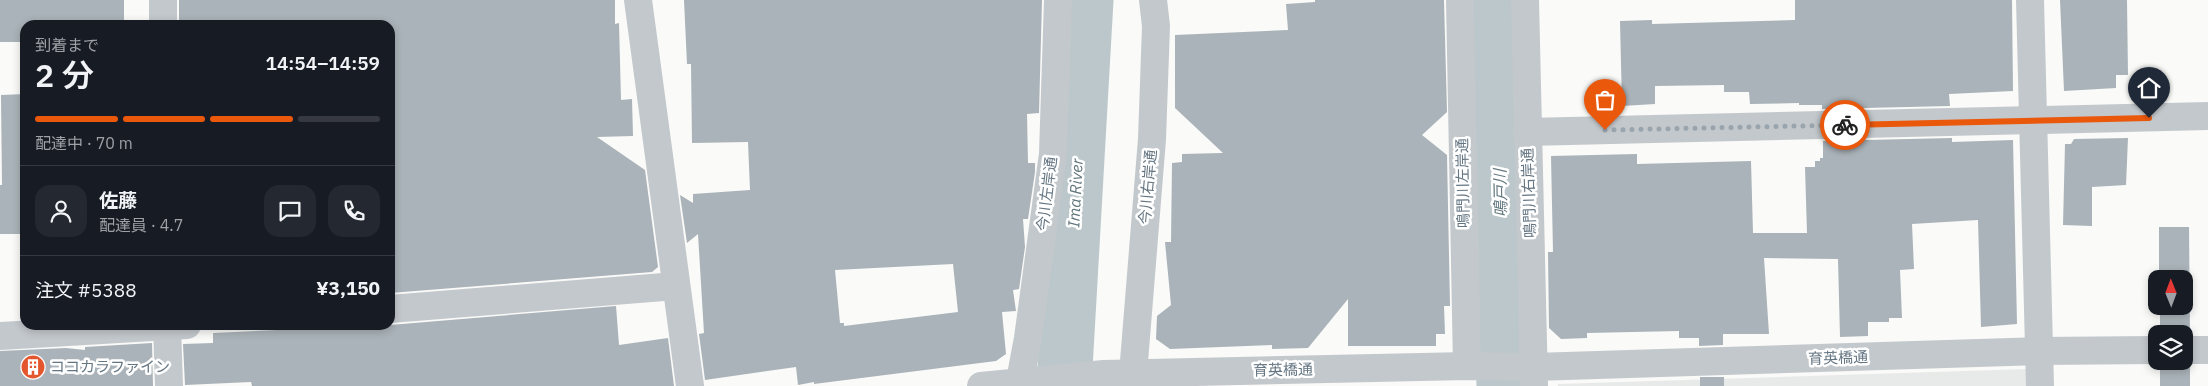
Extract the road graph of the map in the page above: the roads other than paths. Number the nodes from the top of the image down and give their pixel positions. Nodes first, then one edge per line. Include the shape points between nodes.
1 (163, 0) edge
2 (638, 0) edge
3 (1058, 0) edge
4 (1153, 0) edge
5 (1460, 0) edge
6 (1525, 0) edge
7 (2030, 0) edge
8 (163, 20) edge
9 (2208, 116) edge
10 (2032, 122) junction
11 (1528, 132) junction
12 (676, 286) junction
13 (395, 309) edge
14 (104, 330) edge
15 (174, 330) edge
16 (0, 336) edge
17 (2148, 350) edge
18 (2193, 350) edge
19 (2208, 350) edge
20 (2038, 351) junction
21 (1476, 366) junction
22 (1529, 373) edge
23 (1133, 374) junction
24 (1027, 383) edge
25 (168, 386) edge
26 (690, 386) edge
27 (981, 386) edge
28 (2040, 386) edge

1 - 8 street
2 - 12 street
3 - 24 street, 今川左岸通 via 1053,154 1028,338
4 - 23 street, 今川右岸通 via 1156,26 1152,139
5 - 21 street, 鳴門川左岸通
6 - 11 street, 鳴門川右岸通
7 - 10 street
9 - 10 street
10 - 11 street
10 - 20 street
11 - 22 street, 鳴門川右岸通
12 - 13 street
12 - 26 street
14 - 16 street
15 - 25 street
17 - 20 street, 育英橋通
18 - 19 street
20 - 22 street, 育英橋通
20 - 28 street
21 - 22 street, 育英橋通
21 - 23 street, 育英橋通
23 - 24 street, 育英橋通
24 - 27 street, 育英橋通

